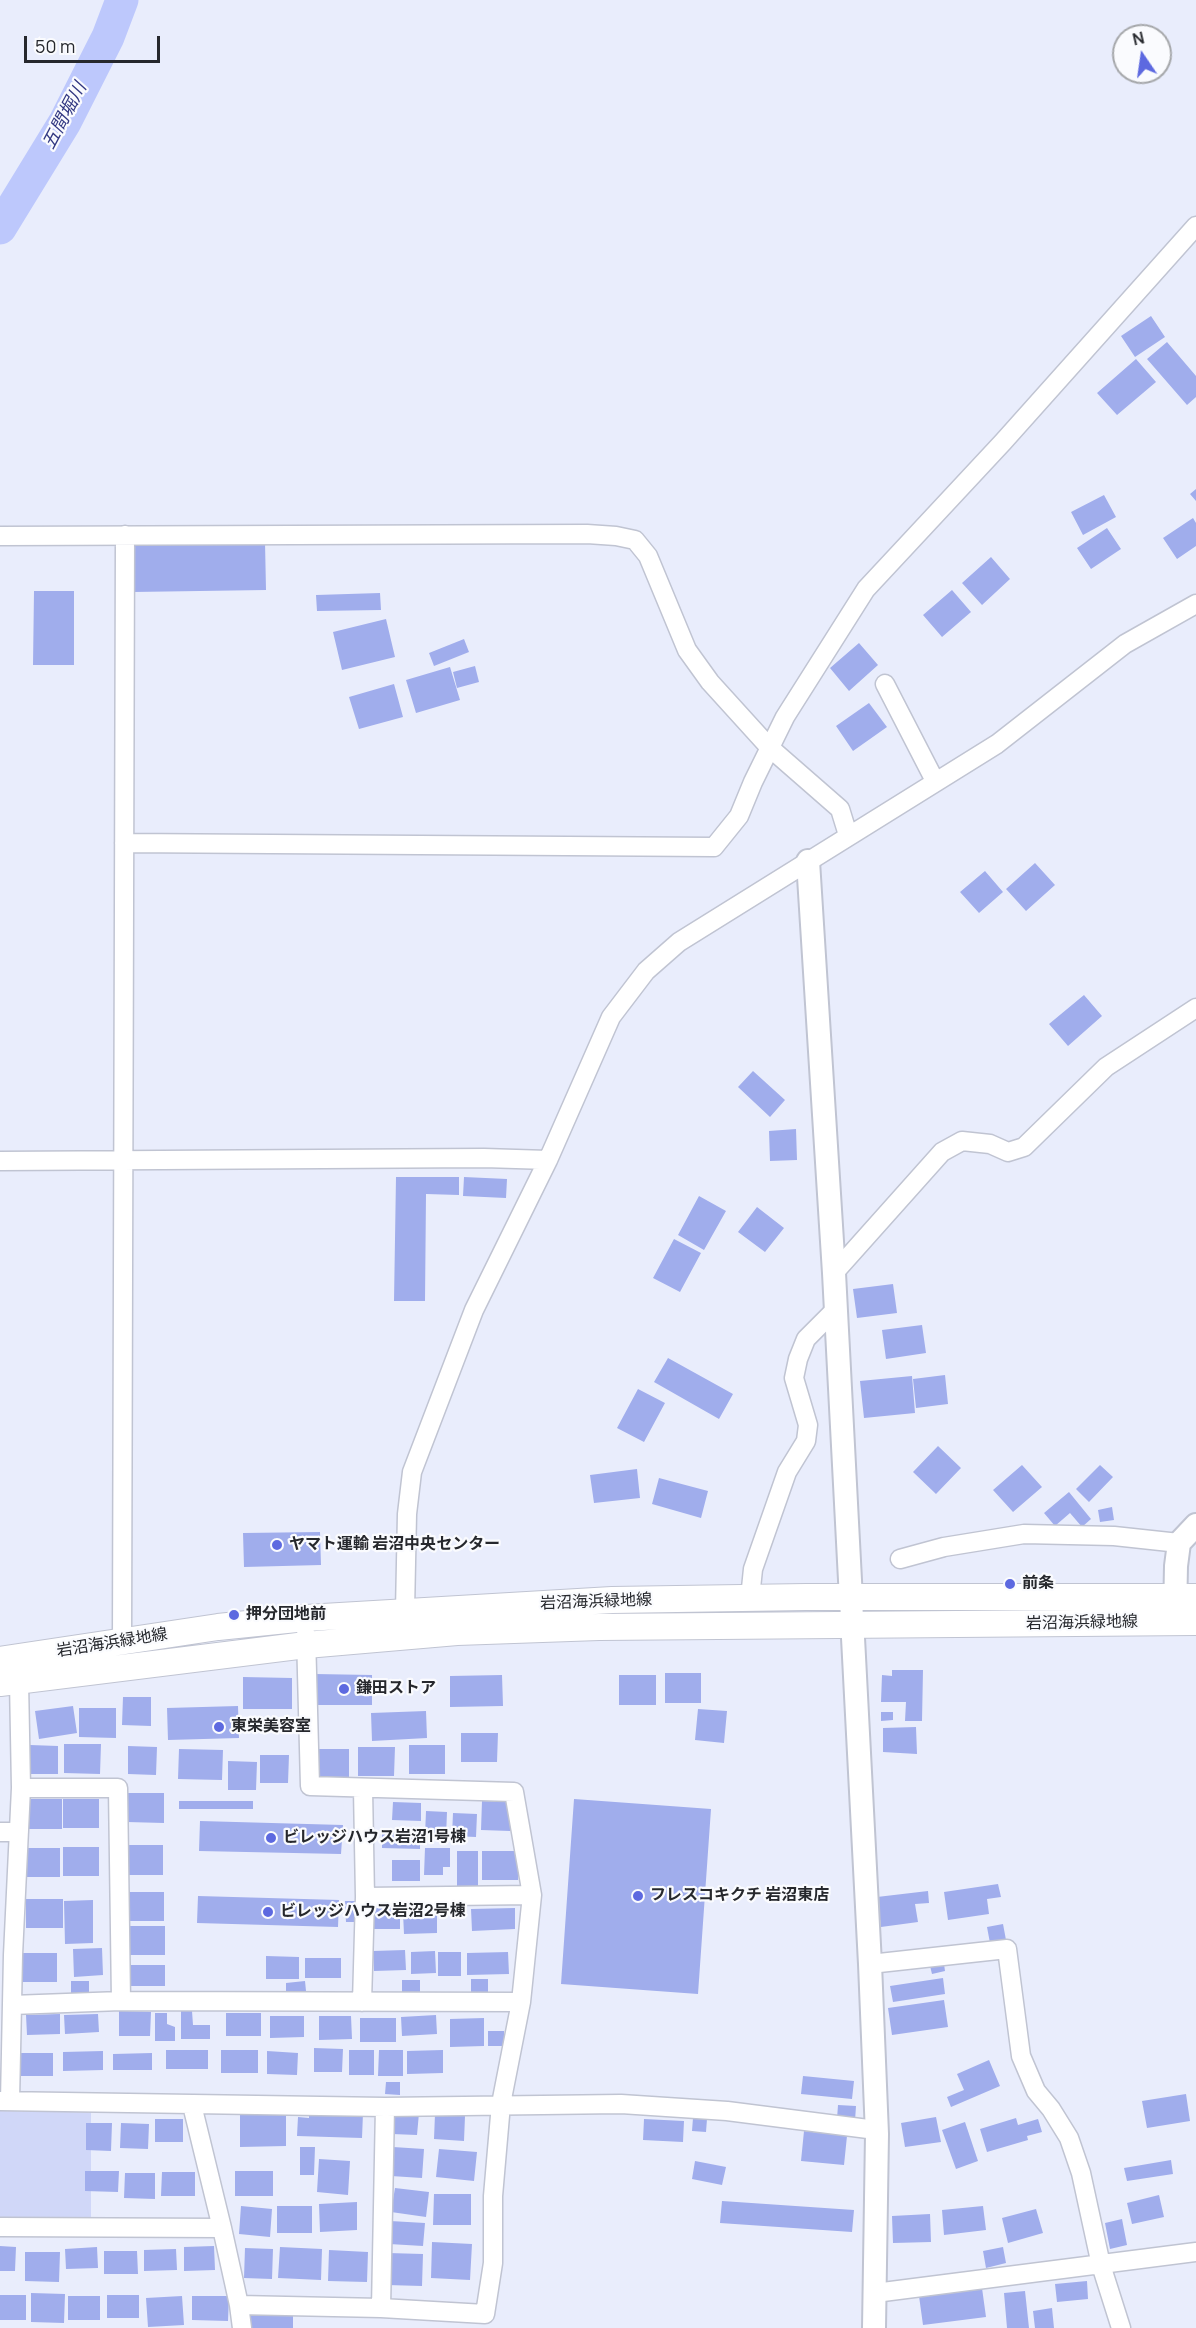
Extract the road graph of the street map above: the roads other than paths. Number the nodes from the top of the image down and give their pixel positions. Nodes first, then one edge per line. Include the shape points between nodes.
1 (1196, 226) edge
2 (125, 535) junction
3 (0, 536) edge
4 (1196, 604) edge
5 (885, 684) dead end
6 (769, 747) junction
7 (935, 781) junction
8 (848, 835) junction
9 (124, 843) junction
10 (808, 861) junction
11 (1196, 1008) edge
12 (123, 1160) junction
13 (548, 1160) junction
14 (0, 1161) edge
15 (834, 1273) junction
16 (835, 1310) junction
17 (1196, 1525) edge
18 (1179, 1543) junction
19 (900, 1559) dead end
20 (850, 1597) junction
21 (750, 1598) junction
22 (1185, 1609) edge
23 (405, 1611) junction
24 (306, 1618) junction
25 (852, 1626) junction
26 (122, 1641) junction
27 (306, 1645) junction
28 (0, 1660) edge
29 (9, 1682) edge
30 (21, 1788) junction
31 (363, 1789) junction
32 (0, 1832) edge
33 (19, 1832) junction
34 (532, 1895) junction
35 (365, 1896) junction
36 (870, 1964) junction
37 (121, 2001) junction
38 (362, 2002) junction
39 (521, 2002) junction
40 (12, 2005) junction
41 (5, 2101) edge
42 (501, 2104) junction
43 (192, 2105) junction
44 (385, 2107) junction
45 (876, 2130) junction
46 (0, 2227) edge
47 (222, 2228) junction
48 (1196, 2252) edge
49 (1101, 2265) junction
50 (875, 2293) junction
51 (239, 2305) junction
52 (381, 2308) junction
53 (242, 2328) edge
54 (874, 2328) edge
55 (1121, 2328) edge

1 - 6 street via 1011,434 866,589
2 - 3 street
2 - 6 street via 587,534 635,540 648,556 687,650 710,682
2 - 9 street
4 - 7 street via 1125,644 997,744
5 - 7 street
6 - 8 street via 840,809
6 - 9 street via 739,816 714,847
7 - 8 street
8 - 10 street
9 - 12 street
10 - 13 street via 679,942 646,971 611,1017
10 - 15 street
11 - 15 street via 1106,1067 1024,1147 1008,1152 990,1144 962,1141 942,1152
12 - 13 street
12 - 14 street
12 - 26 street
13 - 23 street via 474,1310 412,1472
15 - 16 street
16 - 20 street
16 - 21 street via 806,1339 798,1359 795,1378 807,1414 806,1442 787,1472 753,1569
17 - 18 street
18 - 19 street via 1114,1536 1024,1534 944,1547
18 - 22 street
20 - 21 main road, 岩沼海浜緑地線
20 - 22 main road, 岩沼海浜緑地線
20 - 25 street
21 - 23 main road, 岩沼海浜緑地線 via 612,1600
22 - 25 main road, 岩沼海浜緑地線
23 - 24 main road, 岩沼海浜緑地線
24 - 26 main road, 岩沼海浜緑地線
24 - 27 street
25 - 27 main road, 岩沼海浜緑地線 via 599,1627 457,1632
25 - 36 street
26 - 28 main road, 岩沼海浜緑地線
27 - 29 main road, 岩沼海浜緑地線
27 - 31 street via 310,1786
29 - 30 street
30 - 33 street
30 - 37 street via 118,1788
31 - 34 street via 514,1792
31 - 35 street
32 - 33 street
33 - 40 street
34 - 35 street
34 - 39 street
35 - 38 street
36 - 45 street
36 - 49 street via 1006,1948 1021,2056 1036,2091 1069,2138
37 - 38 street
37 - 40 street
38 - 39 street
39 - 42 street
40 - 41 street
41 - 43 street
42 - 44 street
42 - 45 street via 621,2104 727,2110
42 - 52 street via 493,2196 493,2263 485,2314
43 - 44 street
43 - 47 street
44 - 52 street
45 - 50 street
46 - 47 street
47 - 51 street
48 - 49 street
49 - 50 street
49 - 55 street
50 - 54 street
51 - 52 street
51 - 53 street

